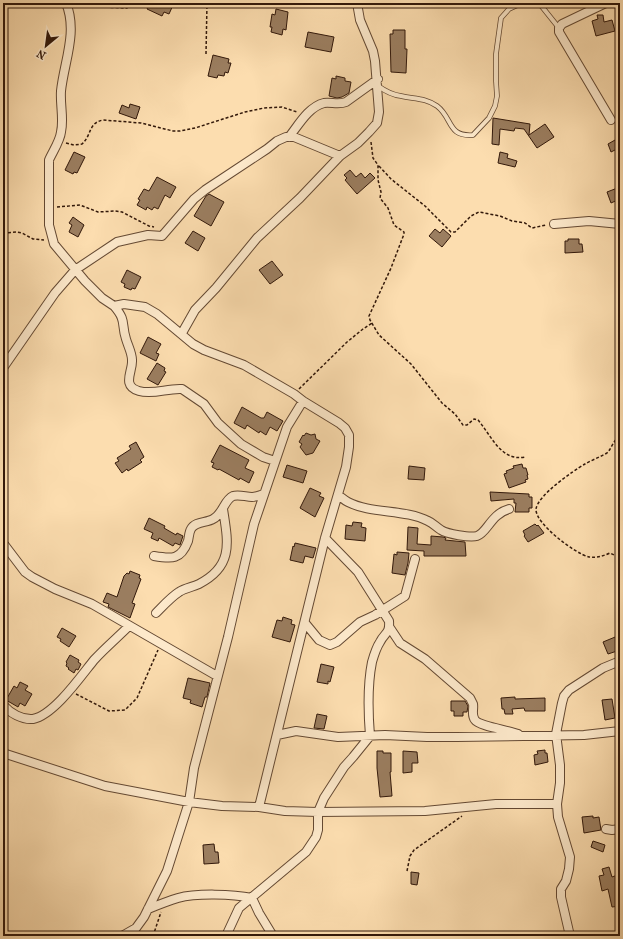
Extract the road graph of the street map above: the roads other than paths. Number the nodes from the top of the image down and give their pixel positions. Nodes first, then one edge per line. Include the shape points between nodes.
1 (357, 3) edge
2 (522, 3) edge
3 (539, 3) edge
4 (606, 3) edge
5 (67, 7) edge
6 (559, 28) junction
7 (378, 83) junction
8 (611, 120) dead end
9 (289, 137) junction
10 (340, 156) junction
11 (554, 224) road end
12 (620, 224) edge
13 (76, 270) junction
14 (114, 306) junction
15 (182, 333) junction
16 (3, 368) edge
17 (302, 401) junction
18 (275, 461) junction
19 (264, 494) junction
20 (338, 495) junction
21 (223, 509) junction
22 (508, 509) dead end
23 (325, 538) junction
24 (3, 543) edge
25 (154, 556) dead end
26 (415, 559) dead end
27 (383, 610) junction
28 (156, 613) dead end
29 (304, 622) junction
30 (129, 626) junction
31 (390, 628) junction
32 (620, 661) edge
33 (217, 676) junction
34 (3, 705) edge
35 (620, 731) edge
36 (556, 734) junction
37 (277, 735) junction
38 (370, 736) junction
39 (522, 736) junction
40 (3, 753) edge
41 (189, 802) junction
42 (558, 804) junction
43 (259, 807) junction
44 (318, 812) junction
45 (606, 829) dead end
46 (620, 829) edge
47 (252, 898) junction
48 (148, 908) junction
49 (122, 936) edge
50 (226, 936) edge
51 (274, 936) edge
52 (570, 936) edge

1 - 7 street via 360,20 374,56
2 - 7 lane via 509,9 500,18 495,106 489,118 473,135 459,134 441,110 428,101 387,92
3 - 6 lane
4 - 6 street via 562,24
5 - 13 street via 72,33 62,80 62,130 49,160 49,225 58,250
6 - 8 street via 560,36
7 - 9 street via 342,104 324,103 316,107
7 - 10 street via 377,123 358,143
9 - 10 street
9 - 13 street via 277,141 205,190 162,236 148,235 117,242
10 - 15 street via 257,238 195,310
11 - 12 street via 589,221
13 - 14 street via 102,298
13 - 16 street via 55,293
14 - 15 street via 124,304 145,307
14 - 18 street via 121,313 125,338 132,356 129,379 133,388 146,392 182,389 204,404 240,444 258,455
15 - 17 street via 193,344 244,365
17 - 18 street via 287,427
17 - 20 street via 339,423 349,435 346,467
18 - 19 street
19 - 21 street via 252,497 235,495
19 - 33 street via 254,524
20 - 22 street via 349,503 409,515 428,521 442,531 472,536 478,536 501,511
20 - 23 street
21 - 25 street via 213,520 196,524 191,528 185,549 180,556
21 - 28 street via 227,538 226,560 221,568 199,584 179,592
23 - 27 street via 358,572
23 - 29 street
24 - 30 street via 25,572 32,577 92,604
26 - 27 street via 405,596
27 - 29 street via 360,622 330,646 319,640
27 - 31 street
29 - 37 street
30 - 33 street
30 - 34 street via 95,659 70,691 48,711 34,719 28,719 14,714
31 - 38 street via 377,647 369,679
31 - 39 street via 400,643 425,659 470,698 473,704 473,718 476,721
32 - 36 street via 603,668 569,690 564,696
33 - 41 street via 194,768
35 - 36 street
36 - 39 street
36 - 42 street via 560,765
37 - 38 street via 296,731 338,737
37 - 43 street
38 - 39 street
38 - 44 street via 335,779
40 - 41 street via 105,786
41 - 43 street
41 - 48 street via 166,872
42 - 44 street via 496,804 425,811
42 - 52 street via 558,817 570,857 566,881 561,889
43 - 44 street
44 - 47 street via 318,830 306,852
45 - 46 street
47 - 48 street via 238,895 189,896
47 - 50 street via 239,908
47 - 51 street
48 - 49 street via 136,928

